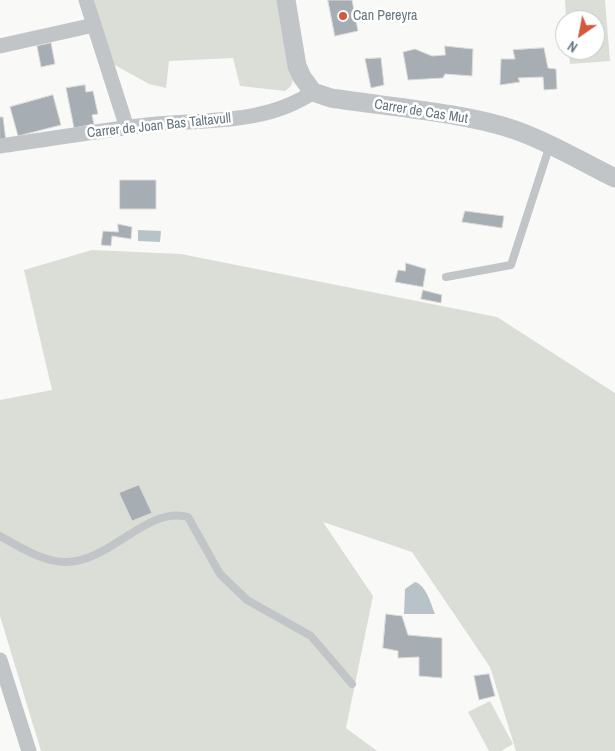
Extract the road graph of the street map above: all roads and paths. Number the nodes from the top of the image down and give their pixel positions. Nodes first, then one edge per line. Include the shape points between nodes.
1 (86, 0) edge
2 (286, 0) edge
3 (94, 25) junction
4 (0, 46) edge
5 (313, 92) junction
6 (127, 128) junction
7 (550, 145) junction
8 (0, 146) edge
9 (611, 174) edge
10 (446, 277) dead end
11 (0, 536) edge
12 (0, 660) edge
13 (352, 684) dead end
14 (7, 706) edge
15 (29, 751) edge

1 - 3 street
2 - 5 street via 297,66
3 - 4 street
3 - 6 street
5 - 6 street, Carrer de Joan Bas Taltavull via 275,112
5 - 7 street, Carrer de Cas Mut via 331,98 489,122
6 - 8 street, Carrer de Joan Bas Taltavull
7 - 9 street, Carrer de Cas Mut
7 - 10 lane via 511,265
11 - 13 lane via 38,557 64,562 93,557 161,518 177,514 188,517 220,574 247,600 311,636
12 - 14 street
14 - 15 street

